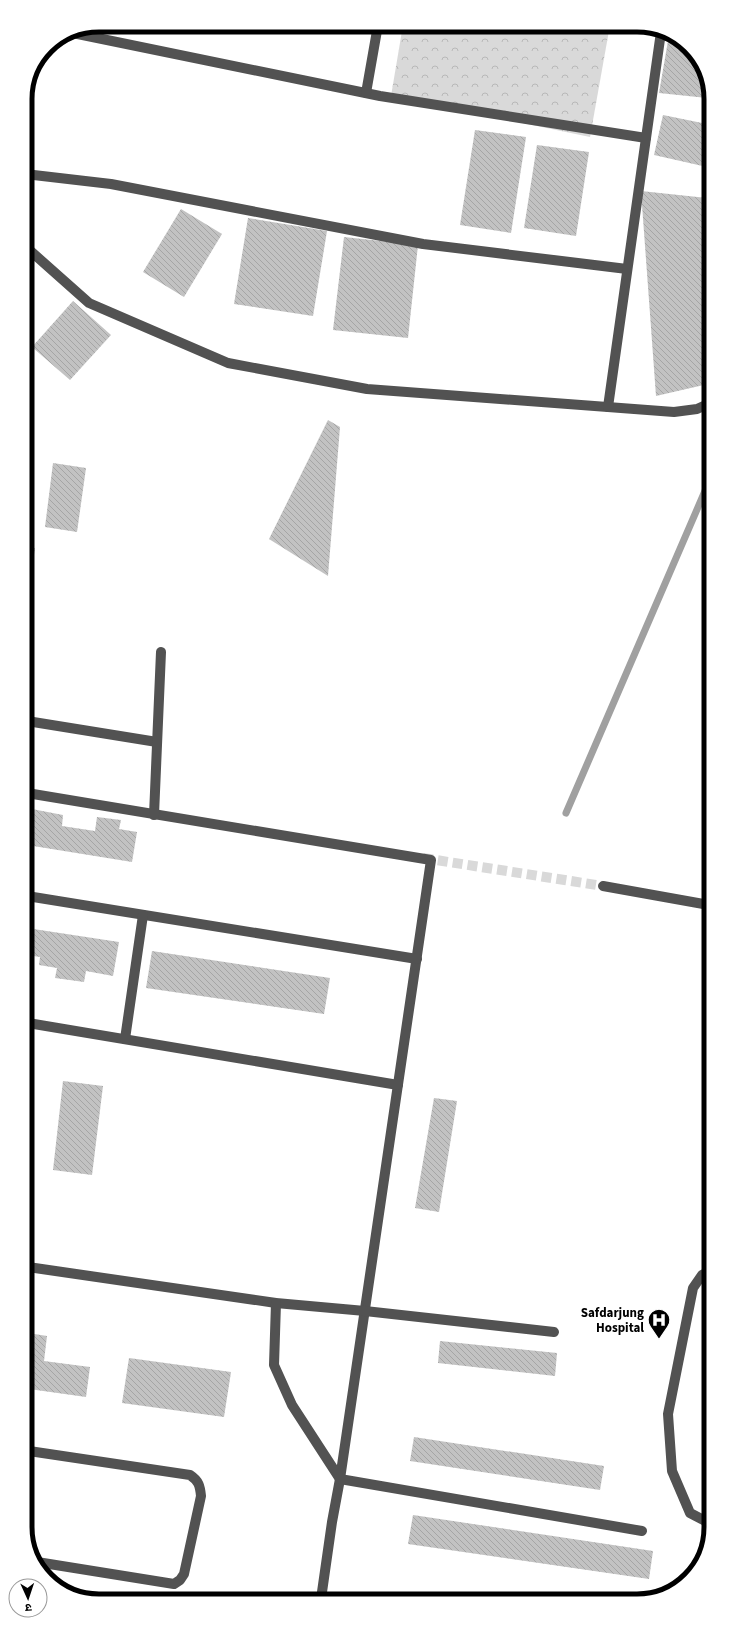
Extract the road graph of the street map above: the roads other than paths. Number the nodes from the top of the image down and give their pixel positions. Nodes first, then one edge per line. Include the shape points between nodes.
1 (377, 32) edge
2 (81, 35) edge
3 (660, 37) edge
4 (366, 93) junction
5 (646, 138) junction
6 (32, 175) edge
7 (32, 252) edge
8 (627, 269) junction
9 (704, 406) edge
10 (608, 407) junction
11 (161, 652) dead end
12 (32, 722) edge
13 (157, 742) junction
14 (32, 794) edge
15 (154, 815) junction
16 (603, 886) tunnel mouth
17 (32, 897) edge
18 (704, 904) edge
19 (143, 915) junction
20 (417, 959) junction
21 (32, 1024) edge
22 (125, 1039) junction
23 (398, 1085) junction
24 (32, 1268) edge
25 (704, 1274) edge
26 (276, 1304) junction
27 (365, 1311) junction
28 (554, 1332) dead end
29 (32, 1451) edge
30 (340, 1479) junction
31 (704, 1520) edge
32 (642, 1531) dead end
33 (42, 1563) edge
34 (322, 1594) edge

1 - 4 street
2 - 4 street
3 - 5 street
4 - 5 street
5 - 8 street
6 - 8 street via 111,184 424,244
7 - 10 street via 89,303 228,363 367,389
8 - 10 street
9 - 10 street via 674,412
11 - 13 street
12 - 13 street
13 - 15 street
14 - 15 street
15 - 20 street via 431,860
16 - 18 street
17 - 19 street
19 - 20 street
19 - 22 street
20 - 23 street
21 - 22 street
22 - 23 street
23 - 27 street
24 - 26 street
25 - 31 street via 693,1288 668,1414 672,1471 690,1513
26 - 27 street
26 - 30 street via 274,1365 292,1404
27 - 28 street
27 - 30 street
29 - 33 street via 190,1475 200,1485 202,1496 184,1574 174,1584
30 - 32 street
30 - 34 street

